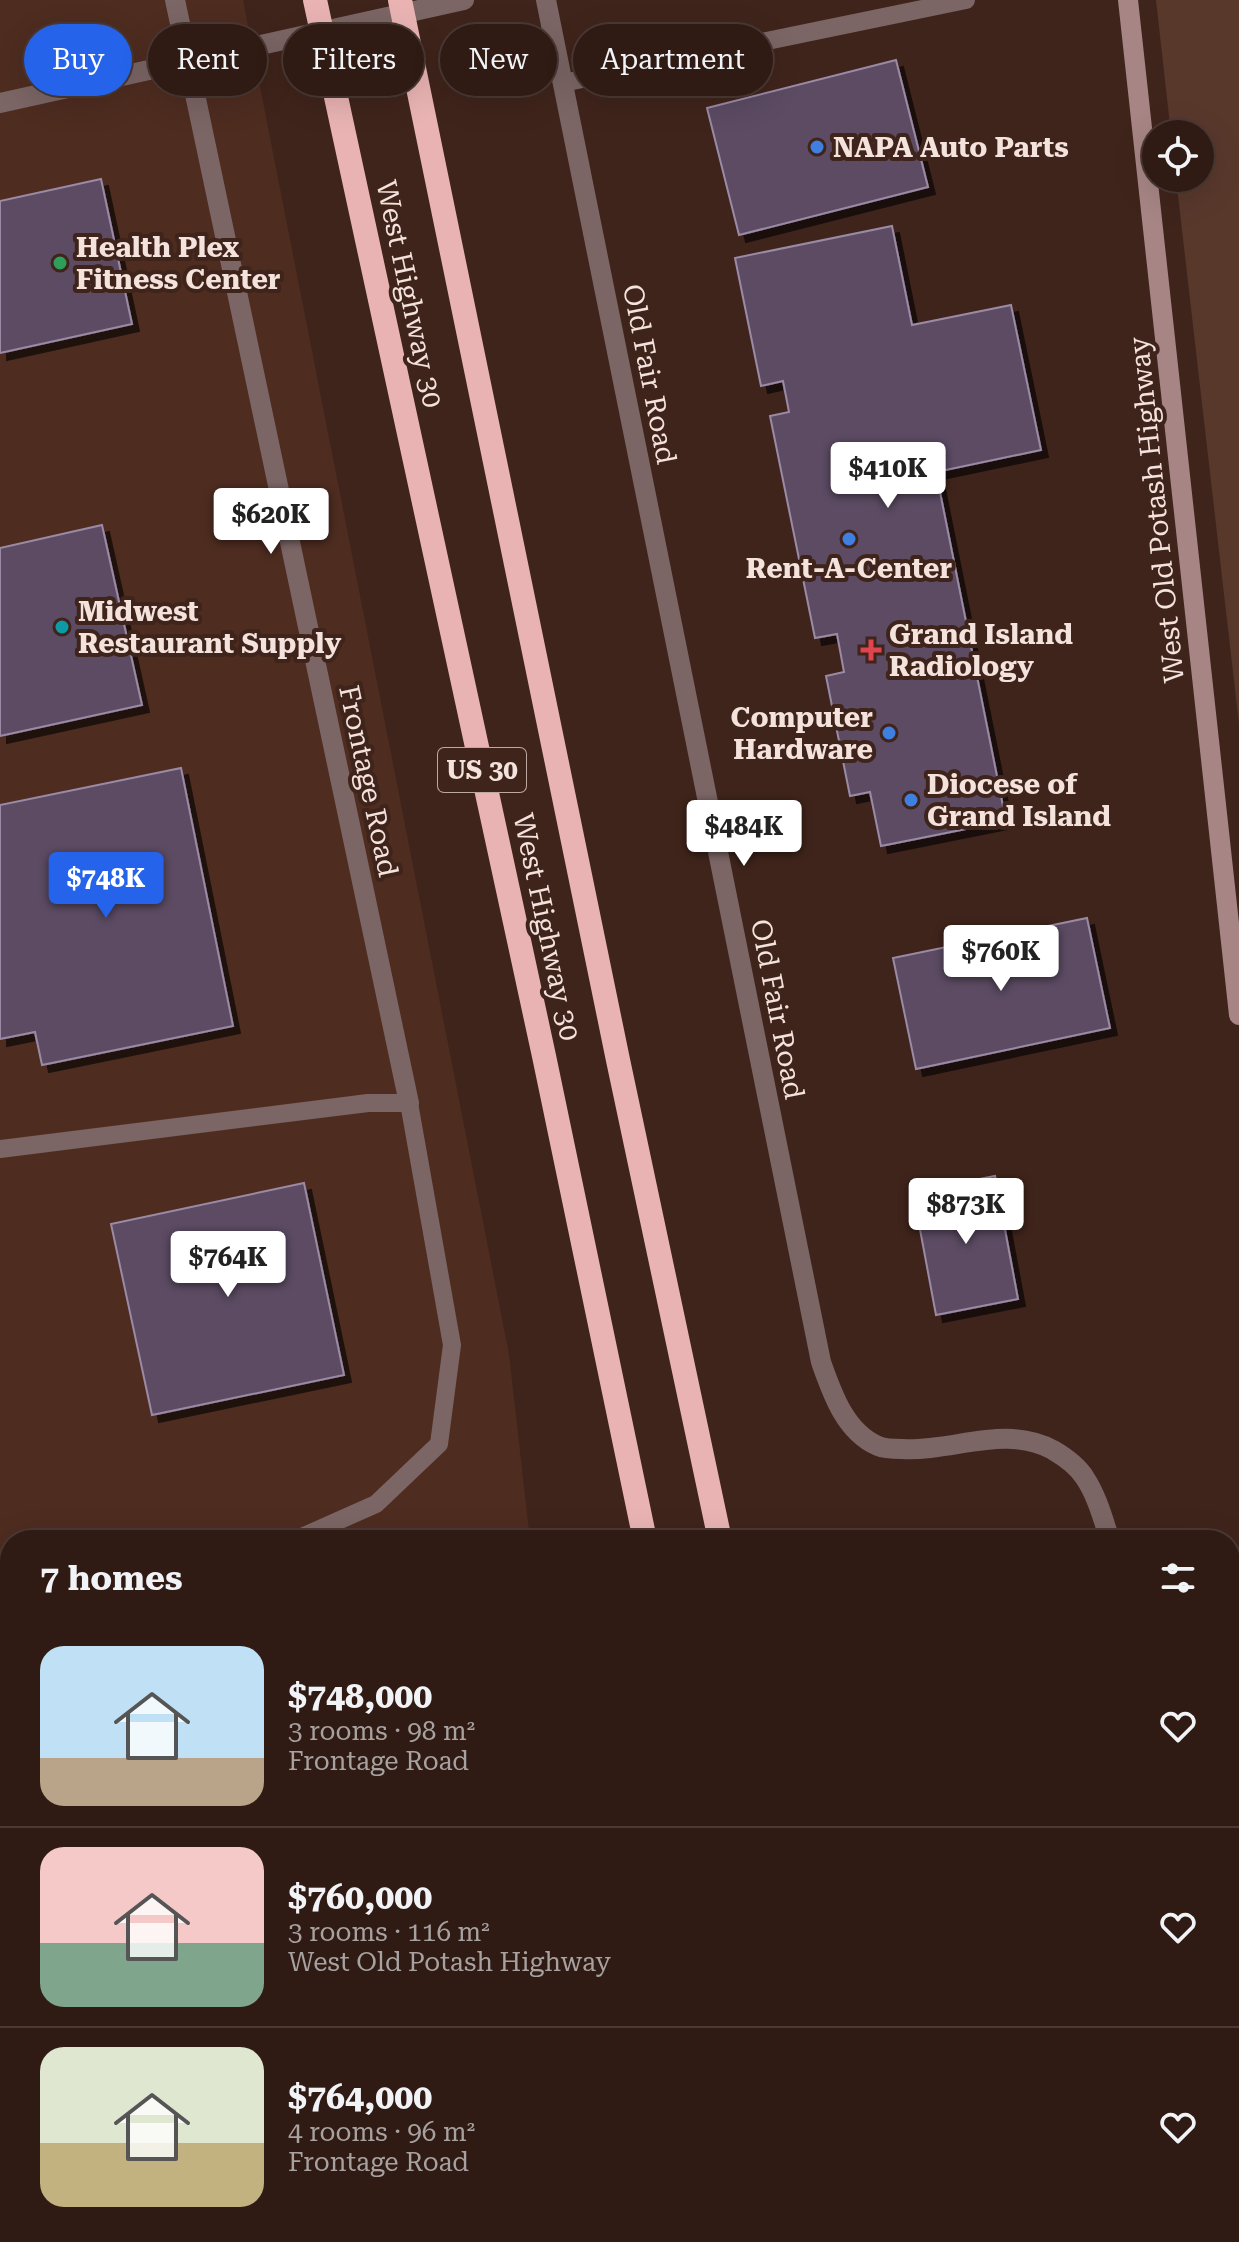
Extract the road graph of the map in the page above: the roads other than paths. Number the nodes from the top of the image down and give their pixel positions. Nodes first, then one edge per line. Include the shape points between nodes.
1 (175, 0) edge
2 (315, 0) edge
3 (464, 0) edge
4 (546, 0) edge
5 (966, 0) edge
6 (1128, 0) edge
7 (401, 7) edge
8 (180, 24) edge
9 (320, 24) edge
10 (347, 24) edge
11 (148, 70) edge
12 (563, 83) junction
13 (195, 96) edge
14 (336, 96) edge
15 (0, 103) edge
16 (1239, 1007) edge
17 (1239, 1015) edge
18 (409, 1103) junction
19 (0, 1149) edge
20 (318, 1530) edge
21 (643, 1530) edge
22 (718, 1530) edge
23 (1107, 1530) edge

1 - 8 street, Frontage Road
2 - 9 highway, West Highway 30 / US 30
3 - 7 street
4 - 12 street, Old Fair Road
5 - 12 lane
6 - 16 street, West Old Potash Highway
7 - 10 street
7 - 22 highway, West Highway 30 / US 30
11 - 15 street
12 - 23 street, Old Fair Road via 821,1362 834,1399 852,1427 890,1449 998,1438 1043,1444 1084,1476
13 - 18 street, Frontage Road
14 - 21 highway, West Highway 30 / US 30
16 - 17 street, West Old Potash Highway
18 - 19 lane via 368,1103
18 - 20 lane via 452,1345 439,1444 376,1504

